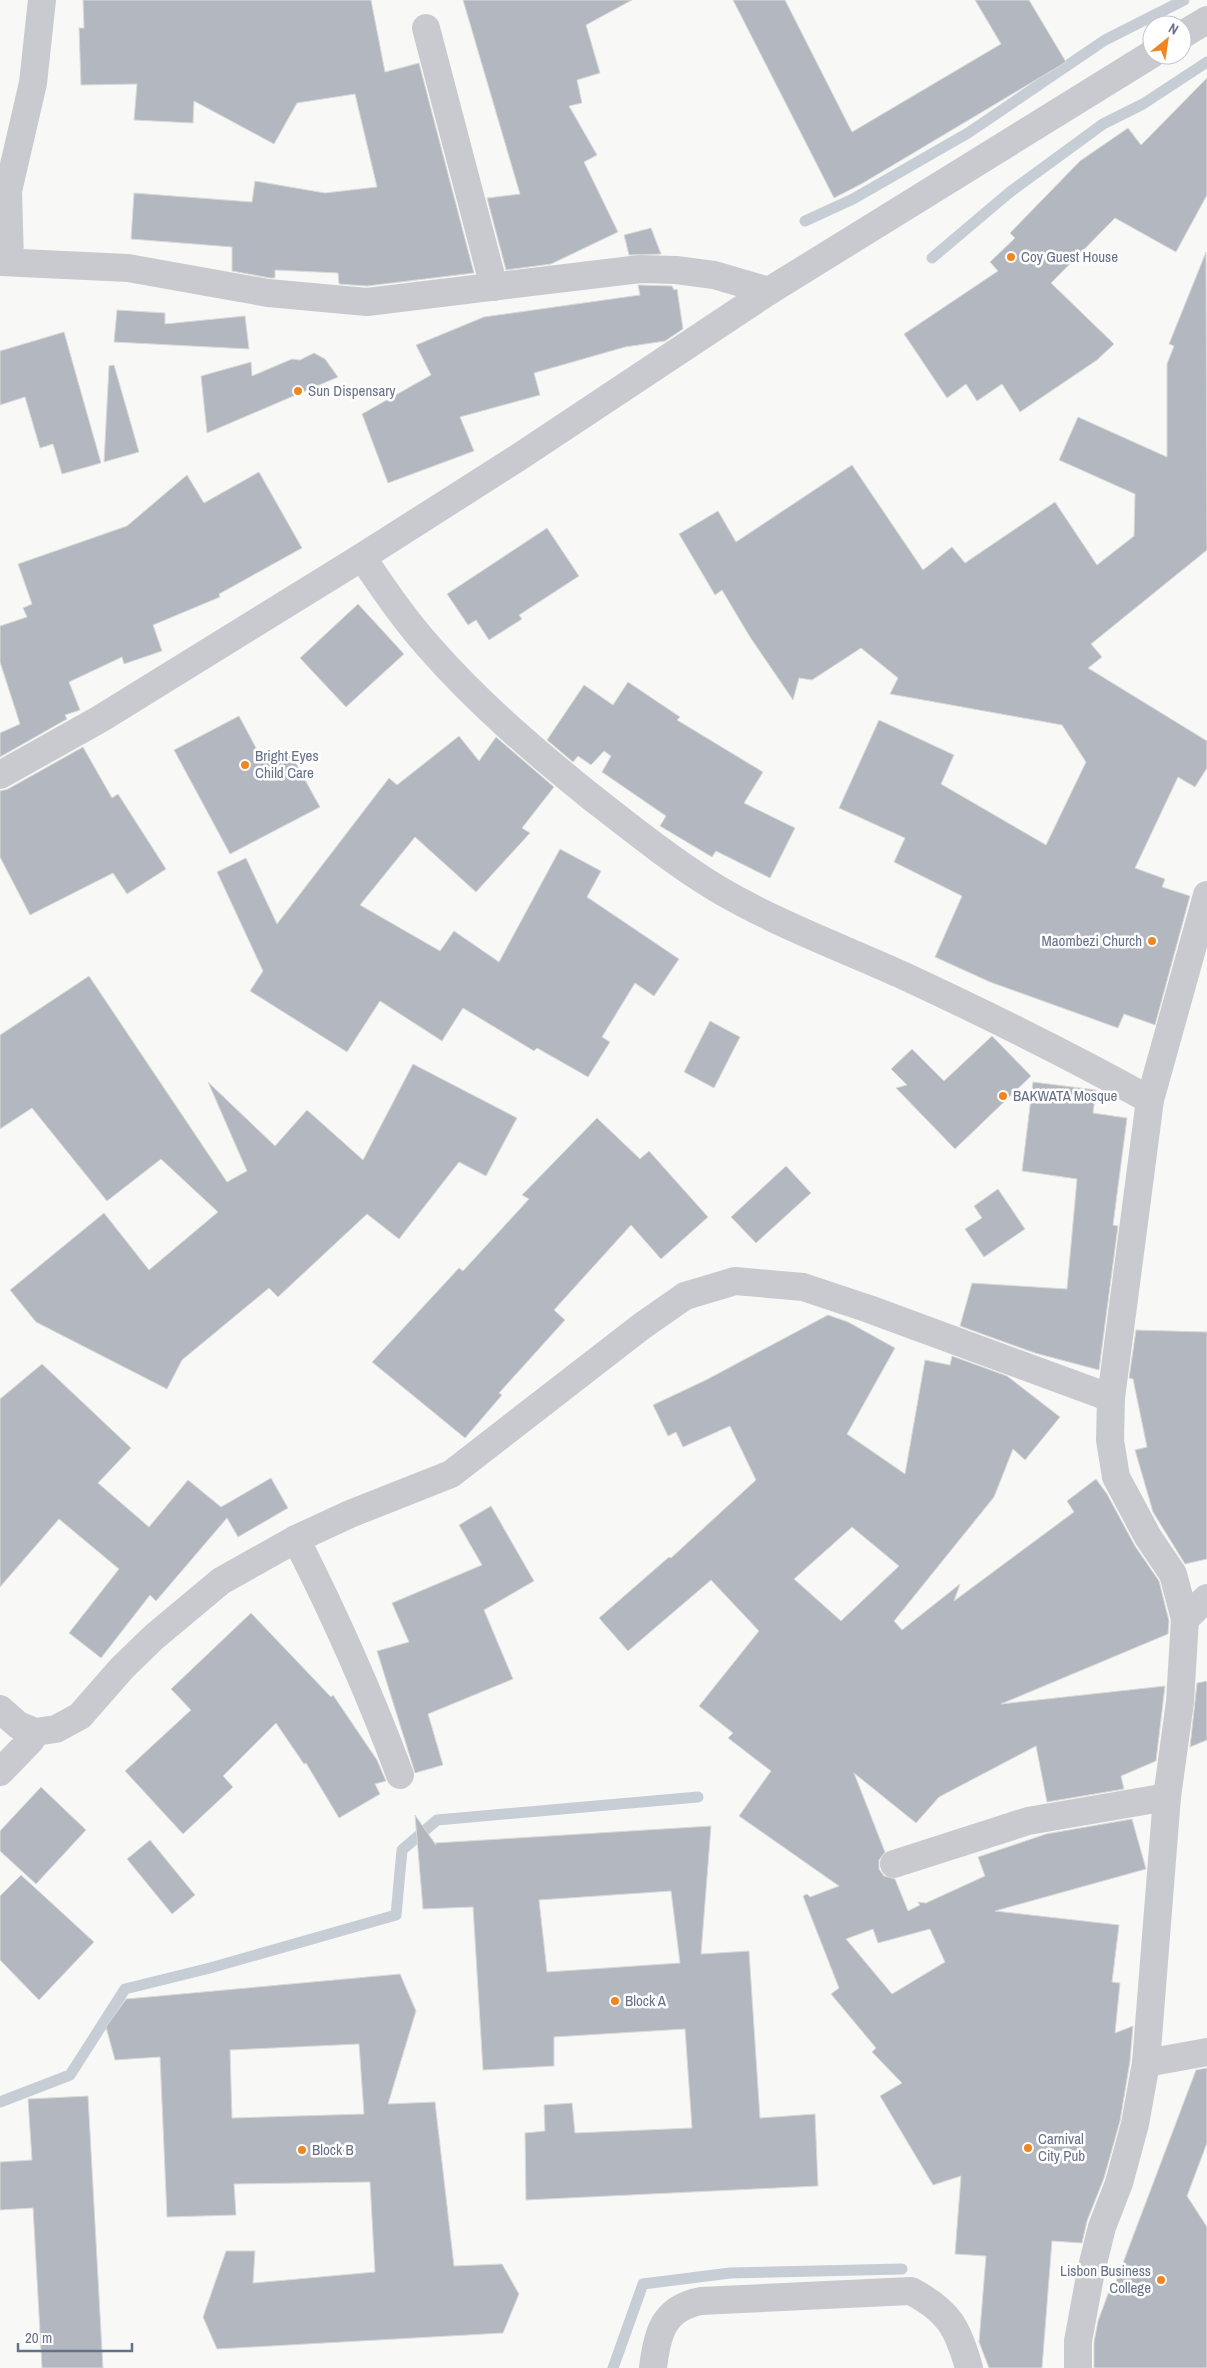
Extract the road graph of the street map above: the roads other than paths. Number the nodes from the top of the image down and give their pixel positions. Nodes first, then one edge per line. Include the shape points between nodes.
1 (42, 0) edge
2 (1207, 20) edge
3 (426, 28) dead end
4 (1192, 29) edge
5 (1142, 60) edge
6 (5, 262) edge
7 (494, 287) junction
8 (769, 291) junction
9 (362, 557) junction
10 (0, 775) edge
11 (1207, 894) edge
12 (1150, 1100) junction
13 (1110, 1398) junction
14 (296, 1539) junction
15 (1207, 1598) edge
16 (1185, 1619) junction
17 (0, 1709) edge
18 (35, 1732) junction
19 (0, 1772) edge
20 (400, 1775) dead end
21 (1167, 1797) junction
22 (894, 1864) dead end
23 (1207, 2052) edge
24 (1146, 2063) junction
25 (653, 2368) edge
26 (969, 2368) edge
27 (1078, 2368) edge

1 - 6 street via 33,84 8,191
2 - 4 street
3 - 7 street
5 - 8 street
6 - 7 street via 128,268 268,293 367,302
7 - 8 street via 640,269 714,275
8 - 9 street
9 - 10 street via 100,719
9 - 12 street via 416,632 465,685 532,750 667,856 765,914 928,988 1085,1064
11 - 12 street
12 - 13 street
13 - 14 street via 803,1287 735,1280 685,1296 451,1474
13 - 16 street via 1110,1440 1116,1477 1173,1574
14 - 18 street via 221,1581 154,1637 80,1716 56,1729
14 - 20 street via 379,1716
15 - 16 street
16 - 21 street via 1180,1702
17 - 18 street via 18,1725
18 - 19 street
21 - 22 street via 1028,1821
21 - 24 street
23 - 24 street
24 - 27 street via 1135,2124 1091,2272 1079,2333
25 - 26 street via 664,2323 686,2304 912,2291 932,2302 949,2318 961,2338

